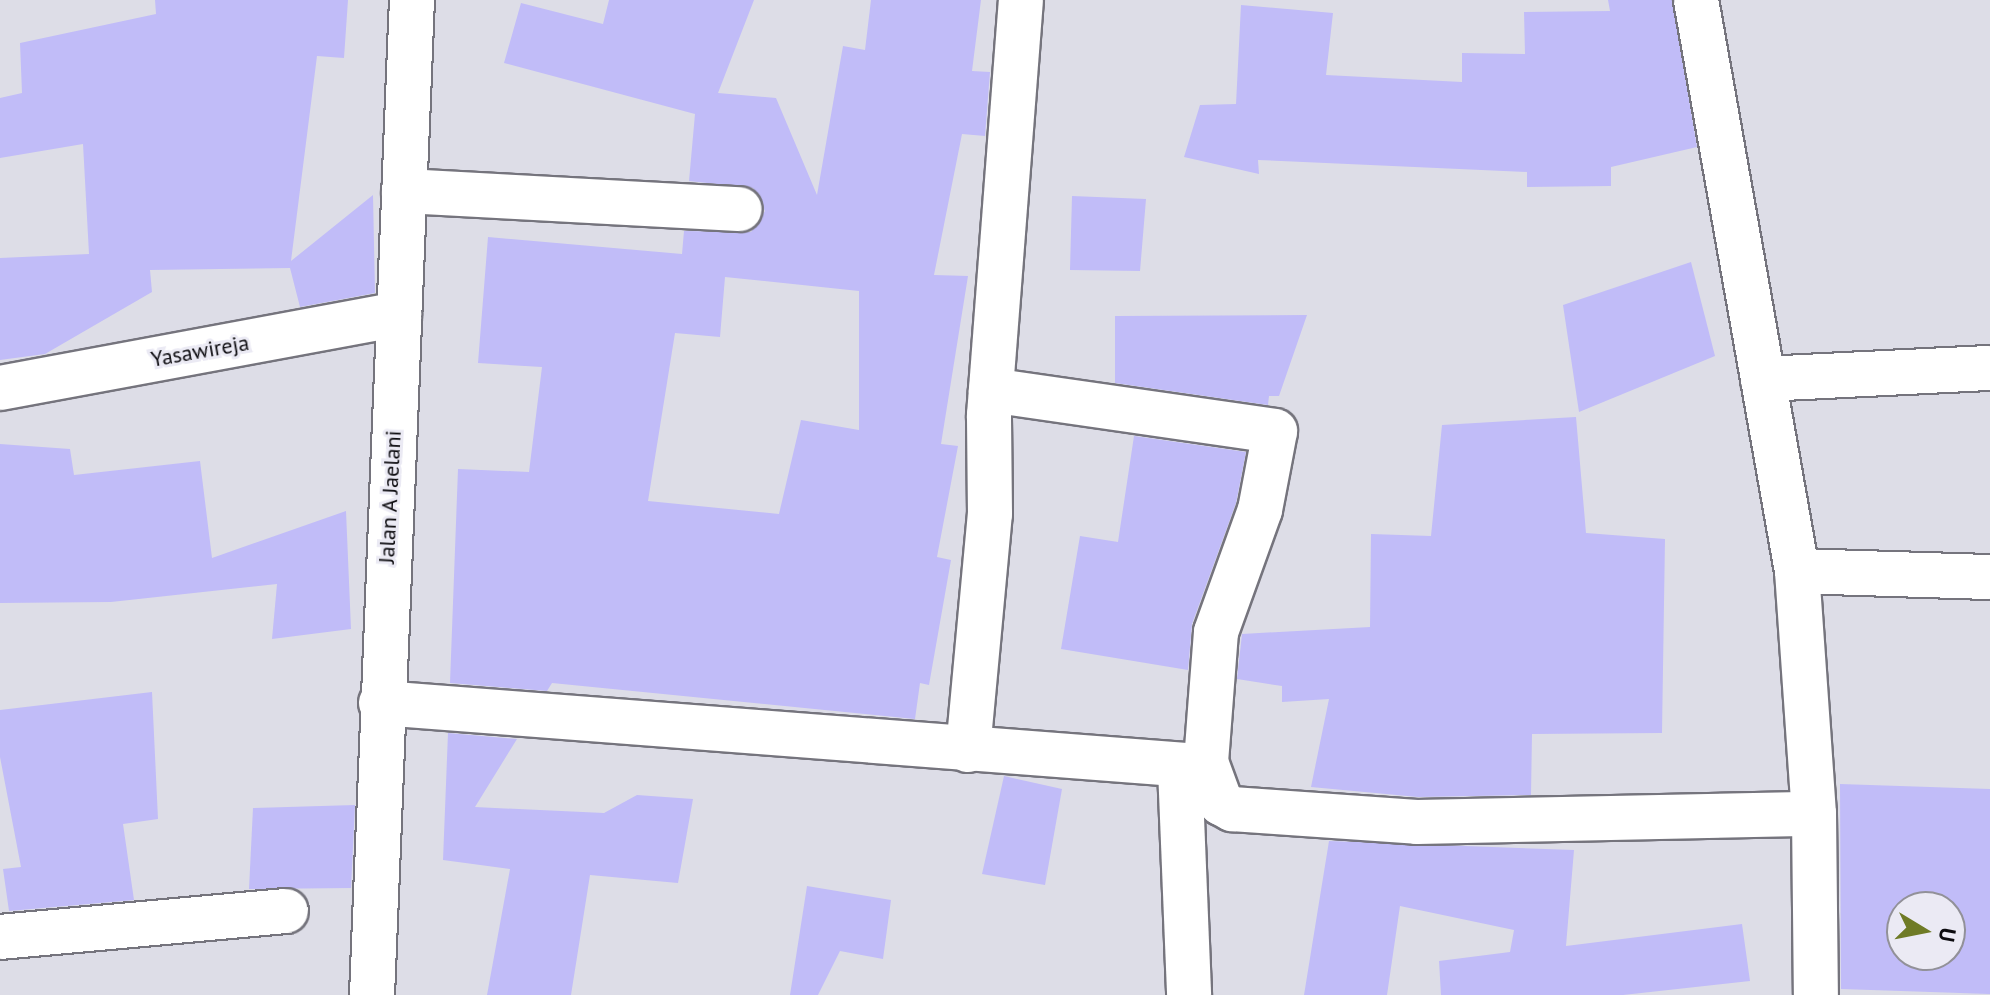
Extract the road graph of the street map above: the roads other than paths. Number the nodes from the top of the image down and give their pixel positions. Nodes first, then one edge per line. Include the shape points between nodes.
1 (412, 0) edge
2 (1021, 0) edge
3 (1696, 0) edge
4 (404, 191) junction
5 (740, 209) dead end
6 (399, 314) junction
7 (1990, 368) edge
8 (1763, 379) junction
9 (0, 388) edge
10 (991, 390) junction
11 (1797, 571) junction
12 (1990, 577) edge
13 (381, 703) junction
14 (968, 750) junction
15 (1193, 765) junction
16 (1814, 814) junction
17 (286, 911) dead end
18 (0, 937) edge
19 (372, 995) edge
20 (1189, 995) edge
21 (1816, 995) edge

1 - 4 street, Jalan A Jaelani
2 - 10 street
3 - 8 street
4 - 5 street
4 - 6 street, Jalan A Jaelani
6 - 9 street, Yasawireja
6 - 13 street, Jalan A Jaelani
7 - 8 street
8 - 11 street
10 - 14 street via 990,514
10 - 15 street via 1275,431 1260,510 1216,632
11 - 12 street
11 - 16 street
13 - 14 street
13 - 19 street, Jalan A Jaelani
14 - 15 street
15 - 16 street via 1221,803 1232,809 1417,822
15 - 20 street
16 - 21 street
17 - 18 street

